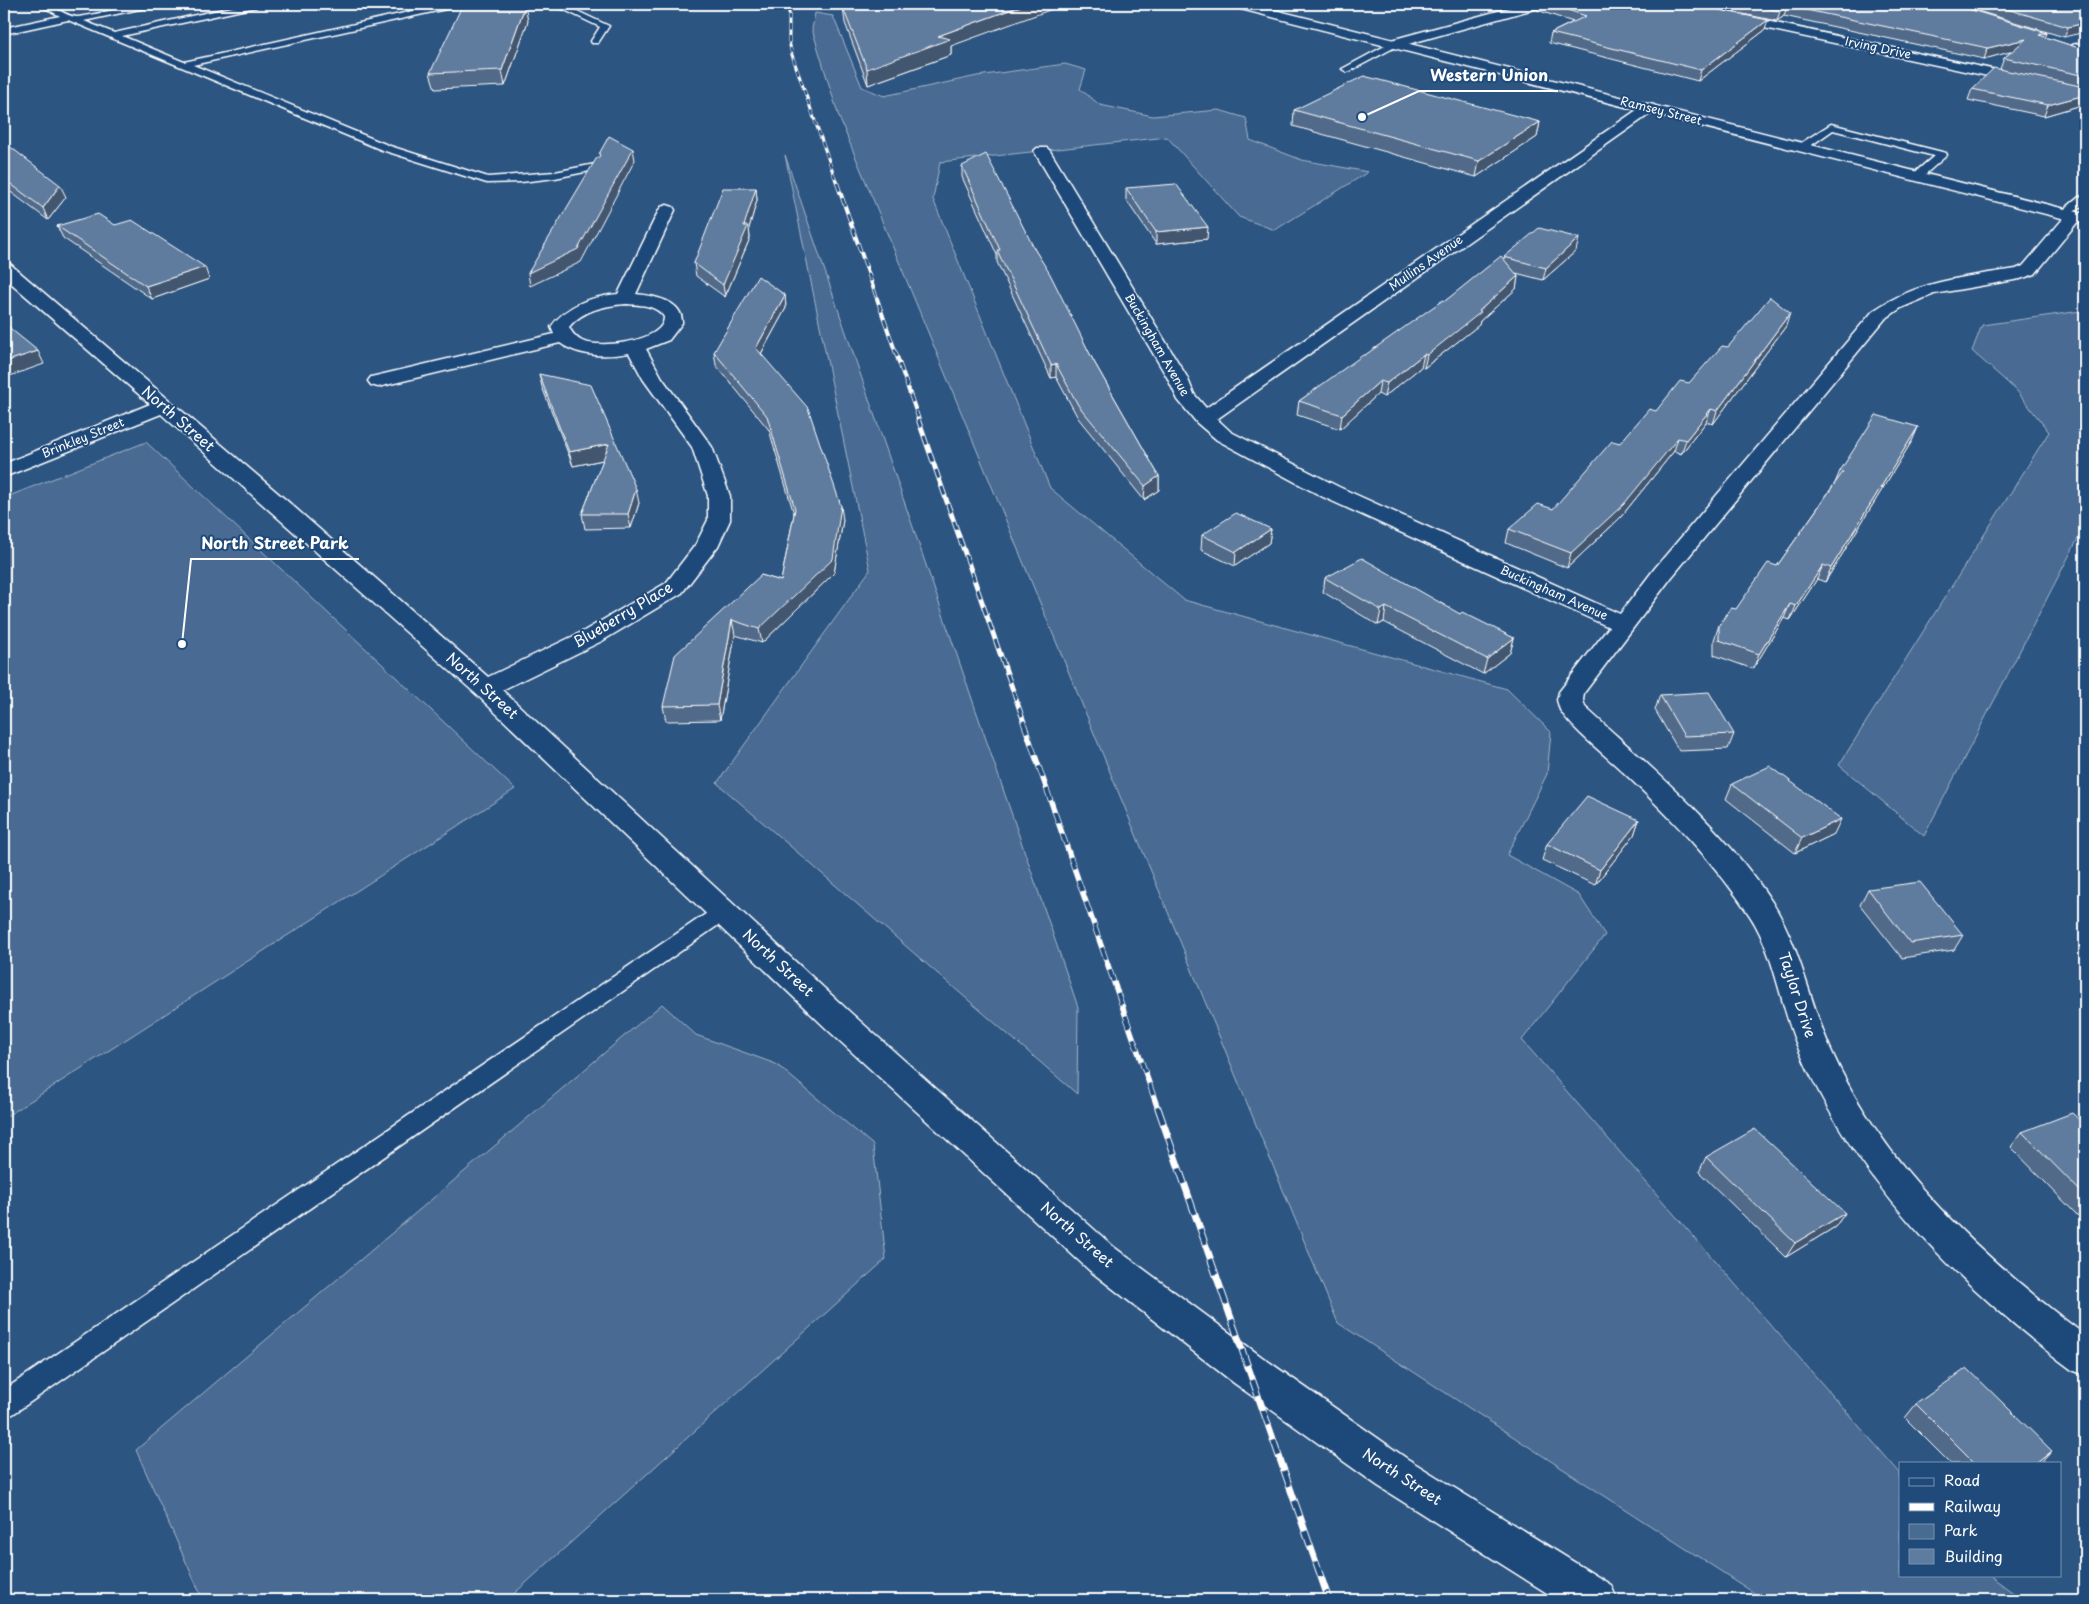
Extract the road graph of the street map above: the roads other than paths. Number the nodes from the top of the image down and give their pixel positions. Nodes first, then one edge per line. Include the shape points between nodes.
1 (42, 4) edge
2 (142, 4) edge
3 (256, 4) edge
4 (455, 4) edge
5 (556, 4) edge
6 (1237, 4) edge
7 (1537, 4) edge
8 (1671, 4) edge
9 (72, 19) junction
10 (4, 32) edge
11 (112, 36) junction
12 (595, 41) dead end
13 (1396, 43) junction
14 (180, 65) junction
15 (1347, 69) dead end
16 (2085, 93) edge
17 (1649, 108) junction
18 (1802, 147) junction
19 (1042, 151) dead end
20 (595, 167) edge
21 (1917, 176) junction
22 (667, 210) dead end
23 (2077, 212) edge
24 (4, 268) edge
25 (625, 299) junction
26 (563, 337) junction
27 (634, 347) junction
28 (378, 381) dead end
29 (163, 406) junction
30 (1204, 419) junction
31 (4, 470) edge
32 (1623, 624) junction
33 (485, 688) junction
34 (723, 912) junction
35 (2085, 1357) edge
36 (4, 1405) edge
37 (1596, 1600) edge

1 - 9 lane
2 - 9 lane
3 - 11 lane
4 - 14 lane
5 - 12 lane via 605,26
6 - 13 street, Ramsey Street
7 - 13 street
8 - 16 street, Irving Drive
9 - 10 lane
9 - 11 lane
11 - 14 lane
13 - 15 lane
13 - 17 street, Ramsey Street
14 - 20 lane via 386,148 487,180 555,175
17 - 18 street, Ramsey Street
17 - 30 street, Mullins Avenue
18 - 21 street, Ramsey Street
18 - 21 lane via 1831,127 1942,155
19 - 30 street, Buckingham Avenue via 1177,377 1185,396
21 - 23 street, Ramsey Street
22 - 25 street
23 - 32 street, Buckingham Avenue via 2029,270 1913,294 1880,316
24 - 29 street, North Street
25 - 26 street via 575,311 560,327
25 - 27 street via 666,307 674,321 662,336
26 - 27 street via 581,347 597,350
26 - 28 street
27 - 33 street, Blueberry Place via 702,447 719,496 719,520 707,546 674,588 593,636
29 - 31 street, Brinkley Street
29 - 33 street, North Street
30 - 32 street, Buckingham Avenue via 1224,436 1332,492
32 - 35 street, Taylor Drive via 1572,692 1573,710 1664,796 1732,870 1762,910 1784,954 1814,1048 1839,1101 1874,1156 1947,1240 2008,1298
33 - 34 street, North Street
34 - 36 lane
34 - 37 street, North Street via 1102,1259 1248,1370 1392,1472

